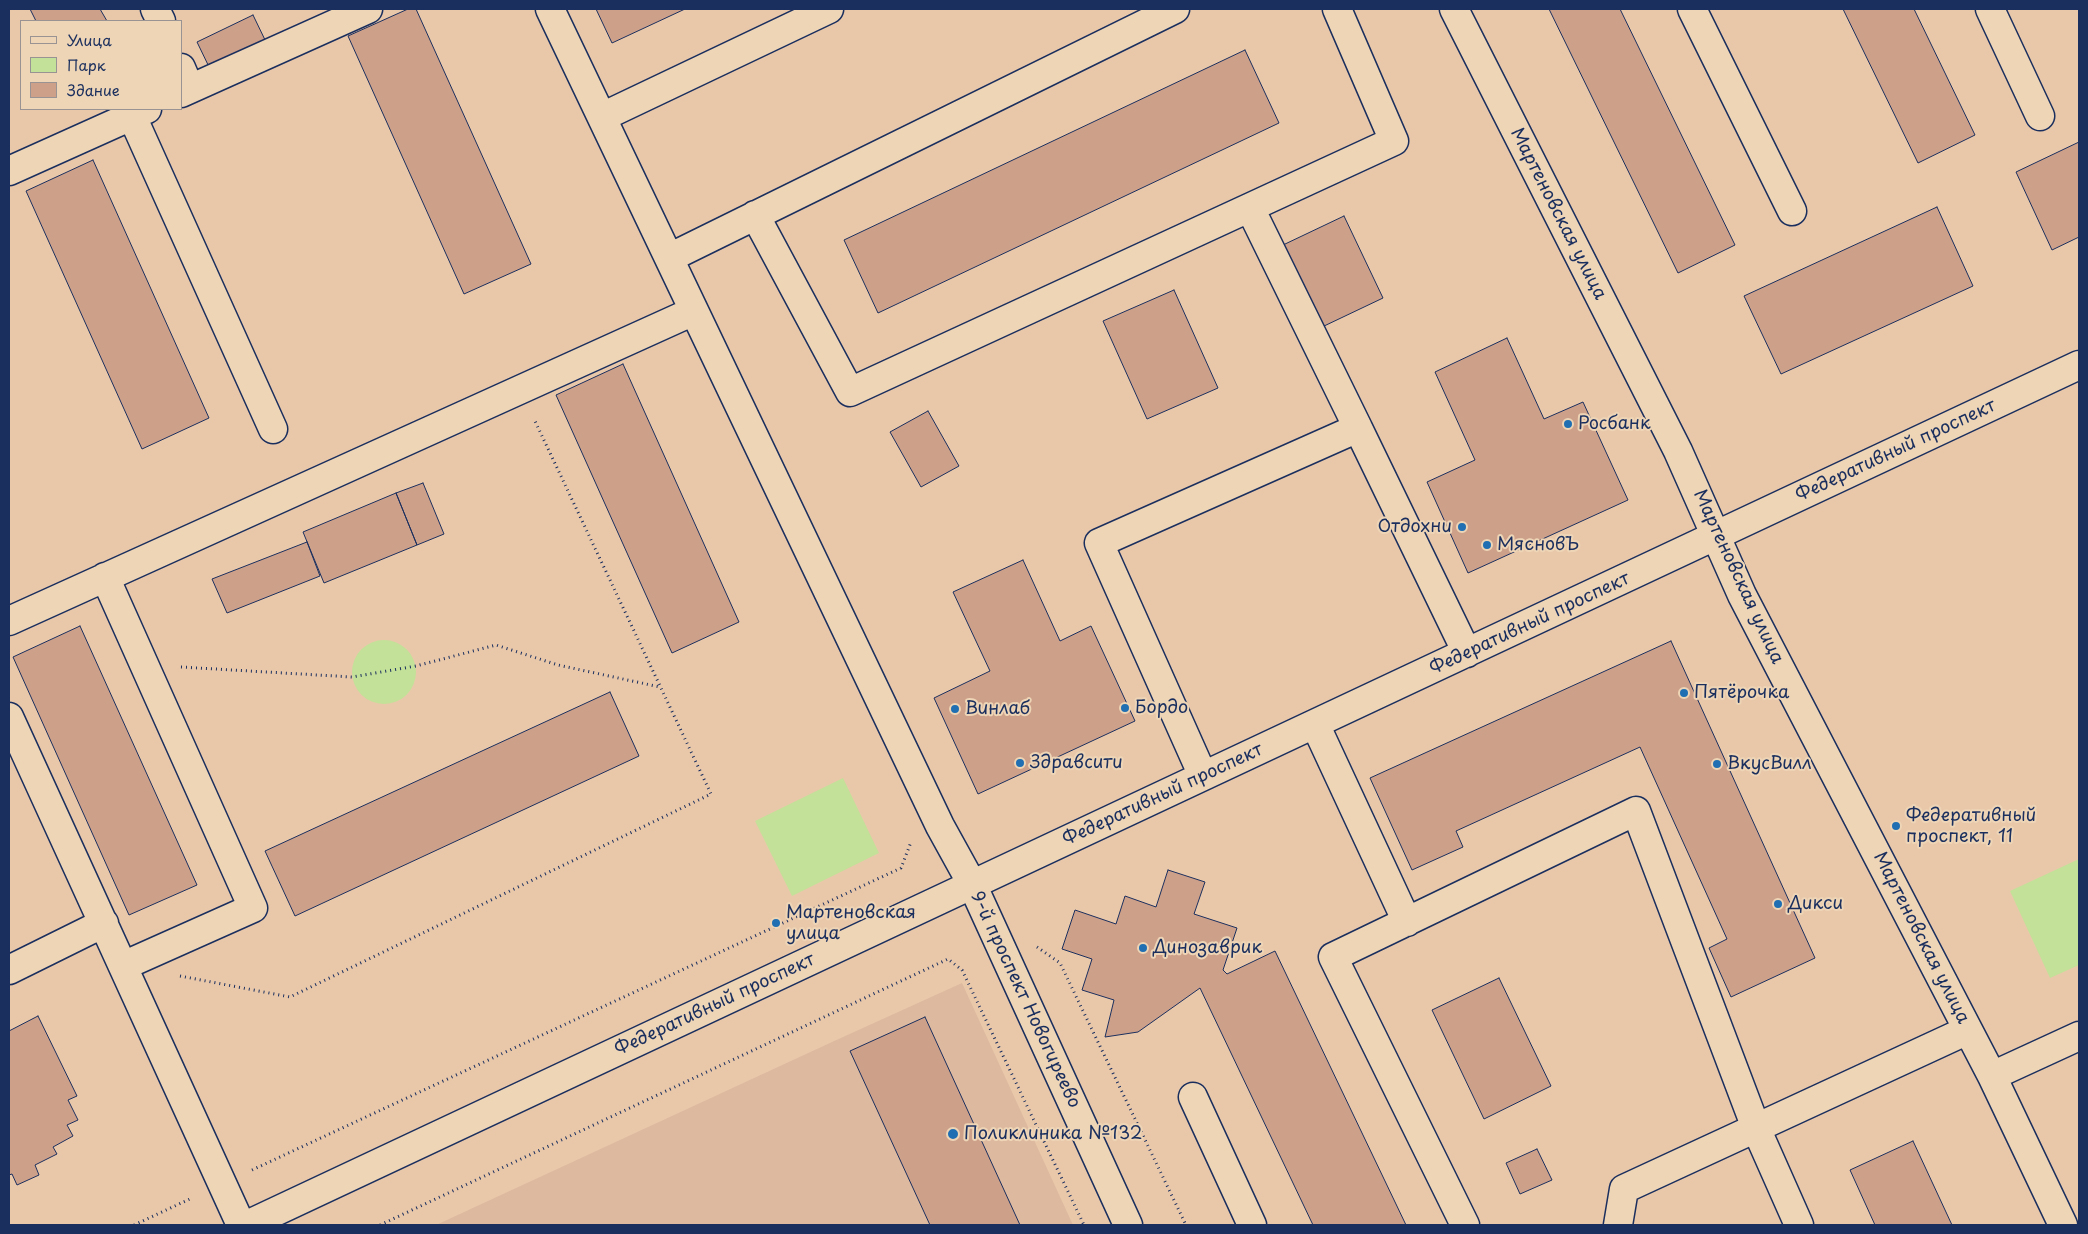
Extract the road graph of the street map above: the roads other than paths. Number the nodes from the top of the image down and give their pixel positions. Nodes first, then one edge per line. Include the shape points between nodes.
1 (368, 9) edge
2 (550, 9) edge
3 (829, 9) edge
4 (1174, 9) edge
5 (1337, 9) edge
6 (1454, 9) edge
7 (1692, 9) edge
8 (1990, 9) edge
9 (184, 83) edge
10 (139, 112) edge
11 (2040, 116) dead end
12 (602, 118) junction
13 (9, 172) edge
14 (1250, 208) junction
15 (1792, 211) dead end
16 (755, 215) junction
17 (669, 258) junction
18 (694, 311) junction
19 (2079, 366) edge
20 (1358, 428) junction
21 (273, 429) dead end
22 (1716, 535) junction
23 (105, 577) junction
24 (9, 620) edge
25 (1467, 653) junction
26 (9, 717) edge
27 (1315, 724) junction
28 (1202, 776) junction
29 (972, 884) junction
30 (1407, 922) junction
31 (104, 923) junction
32 (123, 966) junction
33 (9, 970) edge
34 (1968, 1030) junction
35 (2079, 1036) edge
36 (1992, 1076) junction
37 (1193, 1097) dead end
38 (1756, 1128) junction
39 (241, 1225) edge
40 (248, 1225) edge
41 (1128, 1225) edge
42 (1252, 1225) edge
43 (1466, 1225) edge
44 (1618, 1225) edge
45 (1799, 1225) edge
46 (2063, 1225) edge

1 - 9 street
2 - 12 street, 9-й проспект Новогиреево
3 - 12 street
4 - 16 street
5 - 14 street via 1394,141
6 - 22 street, Мартеновская улица via 1678,451
7 - 15 street
8 - 11 street
10 - 13 street
10 - 21 street
12 - 17 street, 9-й проспект Новогиреево
14 - 16 street via 850,392
14 - 20 street
16 - 17 street
17 - 18 street, 9-й проспект Новогиреево
18 - 23 street
18 - 29 street, 9-й проспект Новогиреево via 940,826
19 - 22 street, Федеративный проспект
20 - 25 street
20 - 28 street via 1099,543
22 - 25 street, Федеративный проспект
22 - 34 street, Мартеновская улица via 1742,595
23 - 24 street
23 - 32 street via 253,908
25 - 27 street, Федеративный проспект
26 - 31 street
27 - 28 street, Федеративный проспект
27 - 30 street
28 - 29 street, Федеративный проспект
29 - 40 street, Федеративный проспект
29 - 41 street, 9-й проспект Новогиреево
30 - 38 street via 1636,811
30 - 43 street via 1333,957
31 - 32 street
31 - 33 street
32 - 39 street
34 - 36 street, Мартеновская улица
34 - 38 street
35 - 36 street
36 - 46 street, Мартеновская улица
37 - 42 street
38 - 44 street via 1624,1189
38 - 45 street

